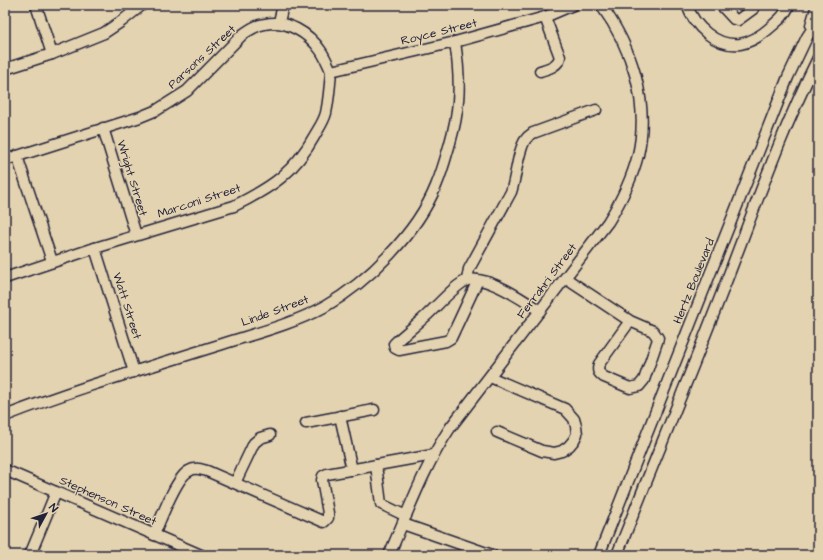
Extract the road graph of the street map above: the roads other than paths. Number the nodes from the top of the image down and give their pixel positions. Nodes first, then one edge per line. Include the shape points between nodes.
1 (36, 5) edge
2 (142, 5) edge
3 (283, 5) edge
4 (574, 5) edge
5 (601, 5) edge
6 (687, 5) edge
7 (721, 5) edge
8 (752, 5) edge
9 (789, 5) edge
10 (818, 5) edge
11 (544, 18) junction
12 (818, 20) edge
13 (279, 22) junction
14 (807, 37) junction
15 (456, 42) junction
16 (52, 54) junction
17 (818, 58) edge
18 (5, 69) edge
19 (331, 71) junction
20 (540, 71) dead end
21 (596, 110) dead end
22 (103, 128) junction
23 (17, 156) junction
24 (5, 160) edge
25 (136, 235) junction
26 (95, 248) junction
27 (52, 261) junction
28 (5, 278) edge
29 (565, 278) junction
30 (468, 280) junction
31 (478, 280) junction
32 (540, 311) junction
33 (630, 321) junction
34 (684, 342) junction
35 (700, 348) junction
36 (134, 372) junction
37 (490, 377) junction
38 (374, 410) dead end
39 (5, 416) edge
40 (340, 416) junction
41 (306, 423) dead end
42 (497, 432) dead end
43 (270, 435) dead end
44 (433, 455) junction
45 (376, 465) junction
46 (5, 470) edge
47 (352, 470) junction
48 (235, 483) junction
49 (56, 492) junction
50 (404, 520) junction
51 (154, 535) junction
52 (30, 555) edge
53 (201, 555) edge
54 (389, 555) edge
55 (492, 555) edge
56 (599, 555) edge
57 (617, 555) edge

1 - 16 street
2 - 16 street via 104,33
3 - 13 street
4 - 11 street, Royce Street
5 - 29 street, Ferrahri Street via 624,43 634,69 641,101 638,155 618,205 608,222
6 - 9 street via 693,18 708,34 721,41 739,44 762,35 784,15
7 - 8 street via 738,20 753,9
10 - 14 street
11 - 15 street, Royce Street
11 - 20 street via 560,57 554,66
12 - 14 street, Hertz Boulevard
13 - 19 street via 302,32 312,40 321,50
13 - 22 street, Parsons Street via 264,24 242,35 187,91 174,100 140,117
14 - 34 street, Hertz Boulevard via 788,77
15 - 19 street, Royce Street
15 - 36 street, Linde Street via 459,75 455,123 436,187 404,239 385,260 342,295 307,316
16 - 18 street
17 - 35 street via 785,131
19 - 25 street, Marconi Street via 329,97 322,122 309,146 280,180 234,206
21 - 30 street via 533,133 526,138 511,192 469,269
22 - 23 street, Parsons Street
22 - 25 street, Wright Street
23 - 24 street, Parsons Street
23 - 27 street
25 - 26 street, Marconi Street
26 - 27 street, Marconi Street
26 - 36 street, Watt Street
27 - 28 street, Marconi Street
29 - 32 street, Ferrahri Street
29 - 33 street
30 - 31 street
30 - 31 street via 396,342 395,348 406,349 451,338
31 - 32 street via 516,295
32 - 37 street, Ferrahri Street
33 - 33 street via 652,331 658,338 644,380 639,386 630,388 604,377 598,368
34 - 35 street
34 - 56 street, Hertz Boulevard
35 - 57 street
36 - 39 street, Linde Street
37 - 42 street via 565,409 574,419 577,434 569,446 554,453
37 - 44 street, Ferrahri Street via 450,428
38 - 40 street
40 - 41 street
40 - 47 street
43 - 48 street via 254,443
44 - 45 street
44 - 50 street, Ferrahri Street
45 - 47 street
45 - 50 street via 381,504
46 - 49 street, Stephenson Street
47 - 48 street via 323,476 328,513 328,518 324,522
48 - 51 street via 200,468 189,470 179,481
49 - 51 street, Stephenson Street
49 - 52 street
50 - 54 street, Ferrahri Street
50 - 55 street
51 - 53 street, Stephenson Street

